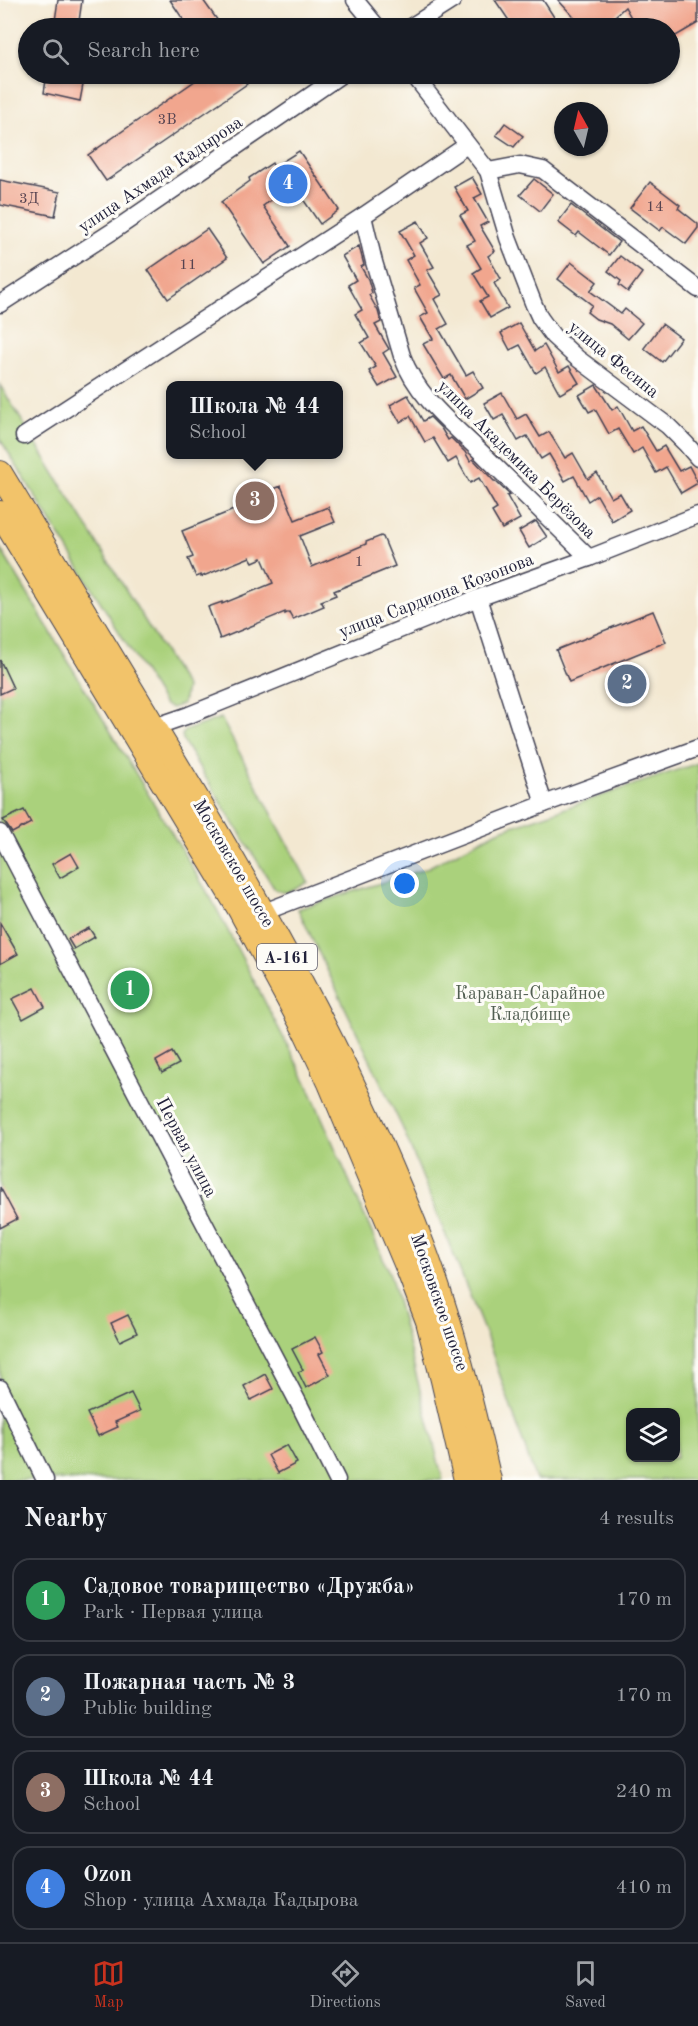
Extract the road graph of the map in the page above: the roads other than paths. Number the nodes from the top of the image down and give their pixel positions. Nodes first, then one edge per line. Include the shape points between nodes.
1 (355, 0) edge
2 (453, 0) edge
3 (370, 18) edge
4 (425, 18) edge
5 (327, 84) edge
6 (421, 84) edge
7 (467, 145) junction
8 (488, 171) junction
9 (363, 216) junction
10 (698, 289) edge
11 (0, 304) edge
12 (24, 436) dead end
13 (698, 458) edge
14 (0, 473) edge
15 (0, 513) edge
16 (698, 515) edge
17 (589, 558) junction
18 (478, 597) junction
19 (153, 727) junction
20 (698, 748) edge
21 (544, 804) junction
22 (0, 833) edge
23 (264, 912) junction
24 (0, 1388) edge
25 (45, 1480) edge
26 (337, 1480) edge
27 (466, 1480) edge
28 (489, 1480) edge

1 - 3 street
2 - 4 street
5 - 11 street, улица Ахмада Кадырова
6 - 7 street, улица Фесина
7 - 8 street, улица Фесина
7 - 9 street
8 - 10 street via 520,165 543,170
8 - 13 street, улица Фесина via 534,305 553,336 668,426
9 - 12 street
9 - 17 street, улица Академика Берёзова via 402,356 416,385
14 - 19 highway, Московское шоссе / А-161
15 - 27 highway, Московское шоссе / А-161 via 239,908 326,1074 428,1321
16 - 17 street, улица Сардиона Козонова
17 - 18 street, улица Сардиона Козонова
18 - 19 street, улица Сардиона Козонова
18 - 21 street
19 - 23 highway, Московское шоссе / А-161
20 - 21 street
21 - 23 street
22 - 26 street, Первая улица
23 - 28 highway, Московское шоссе / А-161 via 355,1087 403,1195 455,1340
24 - 25 street

